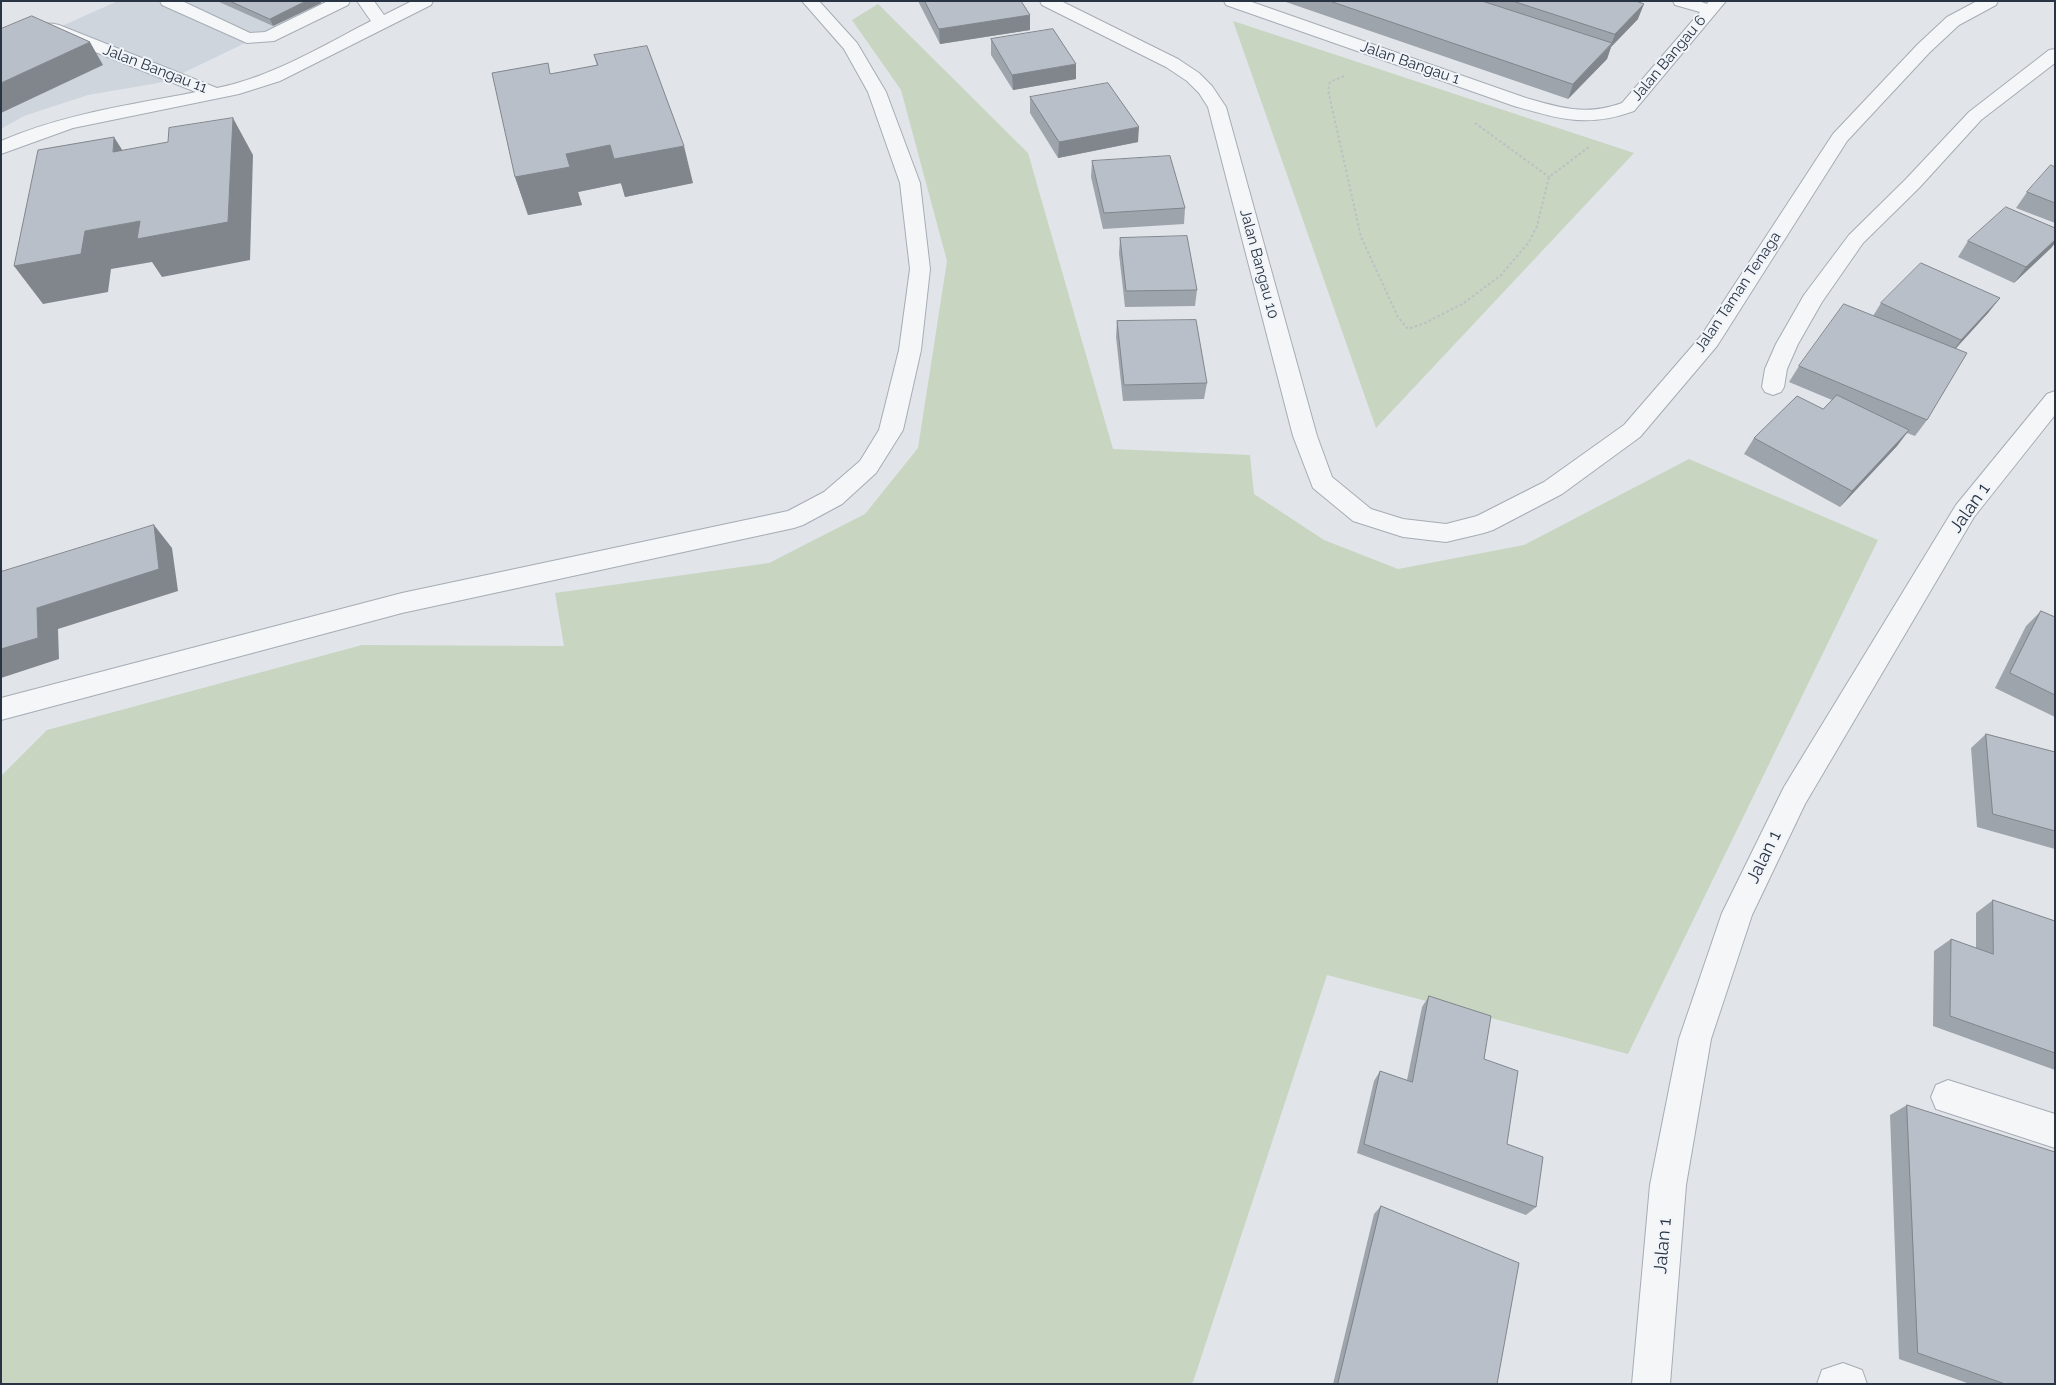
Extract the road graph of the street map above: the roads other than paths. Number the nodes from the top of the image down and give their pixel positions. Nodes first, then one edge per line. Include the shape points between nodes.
1 (168, 1) edge
2 (342, 1) edge
3 (364, 1) edge
4 (425, 1) edge
5 (810, 1) edge
6 (1048, 1) edge
7 (1232, 1) edge
8 (1681, 1) edge
9 (1990, 1) edge
10 (1714, 6) edge
11 (381, 23) junction
12 (1, 44) edge
13 (2055, 54) edge
14 (214, 93) junction
15 (1590, 118) joint
16 (1, 148) edge
17 (1773, 387) dead end
18 (2055, 399) edge
19 (1446, 533) joint
20 (1, 709) edge
21 (1948, 1097) dead end
22 (2055, 1131) edge
23 (1652, 1384) edge
24 (1836, 1384) edge
25 (1848, 1384) edge

1 - 2 street via 247,38 268,37
3 - 11 street
4 - 11 street
5 - 20 street via 851,47 877,92 910,183 920,269 910,350 891,430 868,467 833,498 794,520 402,603
6 - 19 street, Jalan Bangau 10 via 1172,63 1193,76 1206,90 1217,107 1306,436 1322,482 1362,515 1403,528
7 - 15 street, Jalan Bangau 1 via 1520,102
8 - 10 street
9 - 19 street, Jalan Taman Tenaga via 1953,21 1931,41 1840,138 1709,341 1632,431 1553,488 1484,524
10 - 15 street, Jalan Bangau 6 via 1628,107 1613,114
11 - 14 street via 274,77
12 - 14 street, Jalan Bangau 11 via 23,33 52,29
13 - 17 street via 1975,116 1856,239 1812,300 1776,369
14 - 16 street, Jalan Bangau 11 via 69,124
18 - 23 street, Jalan 1 via 1965,511 1794,796 1737,913 1695,1039 1668,1185
21 - 22 street
24 - 25 street

